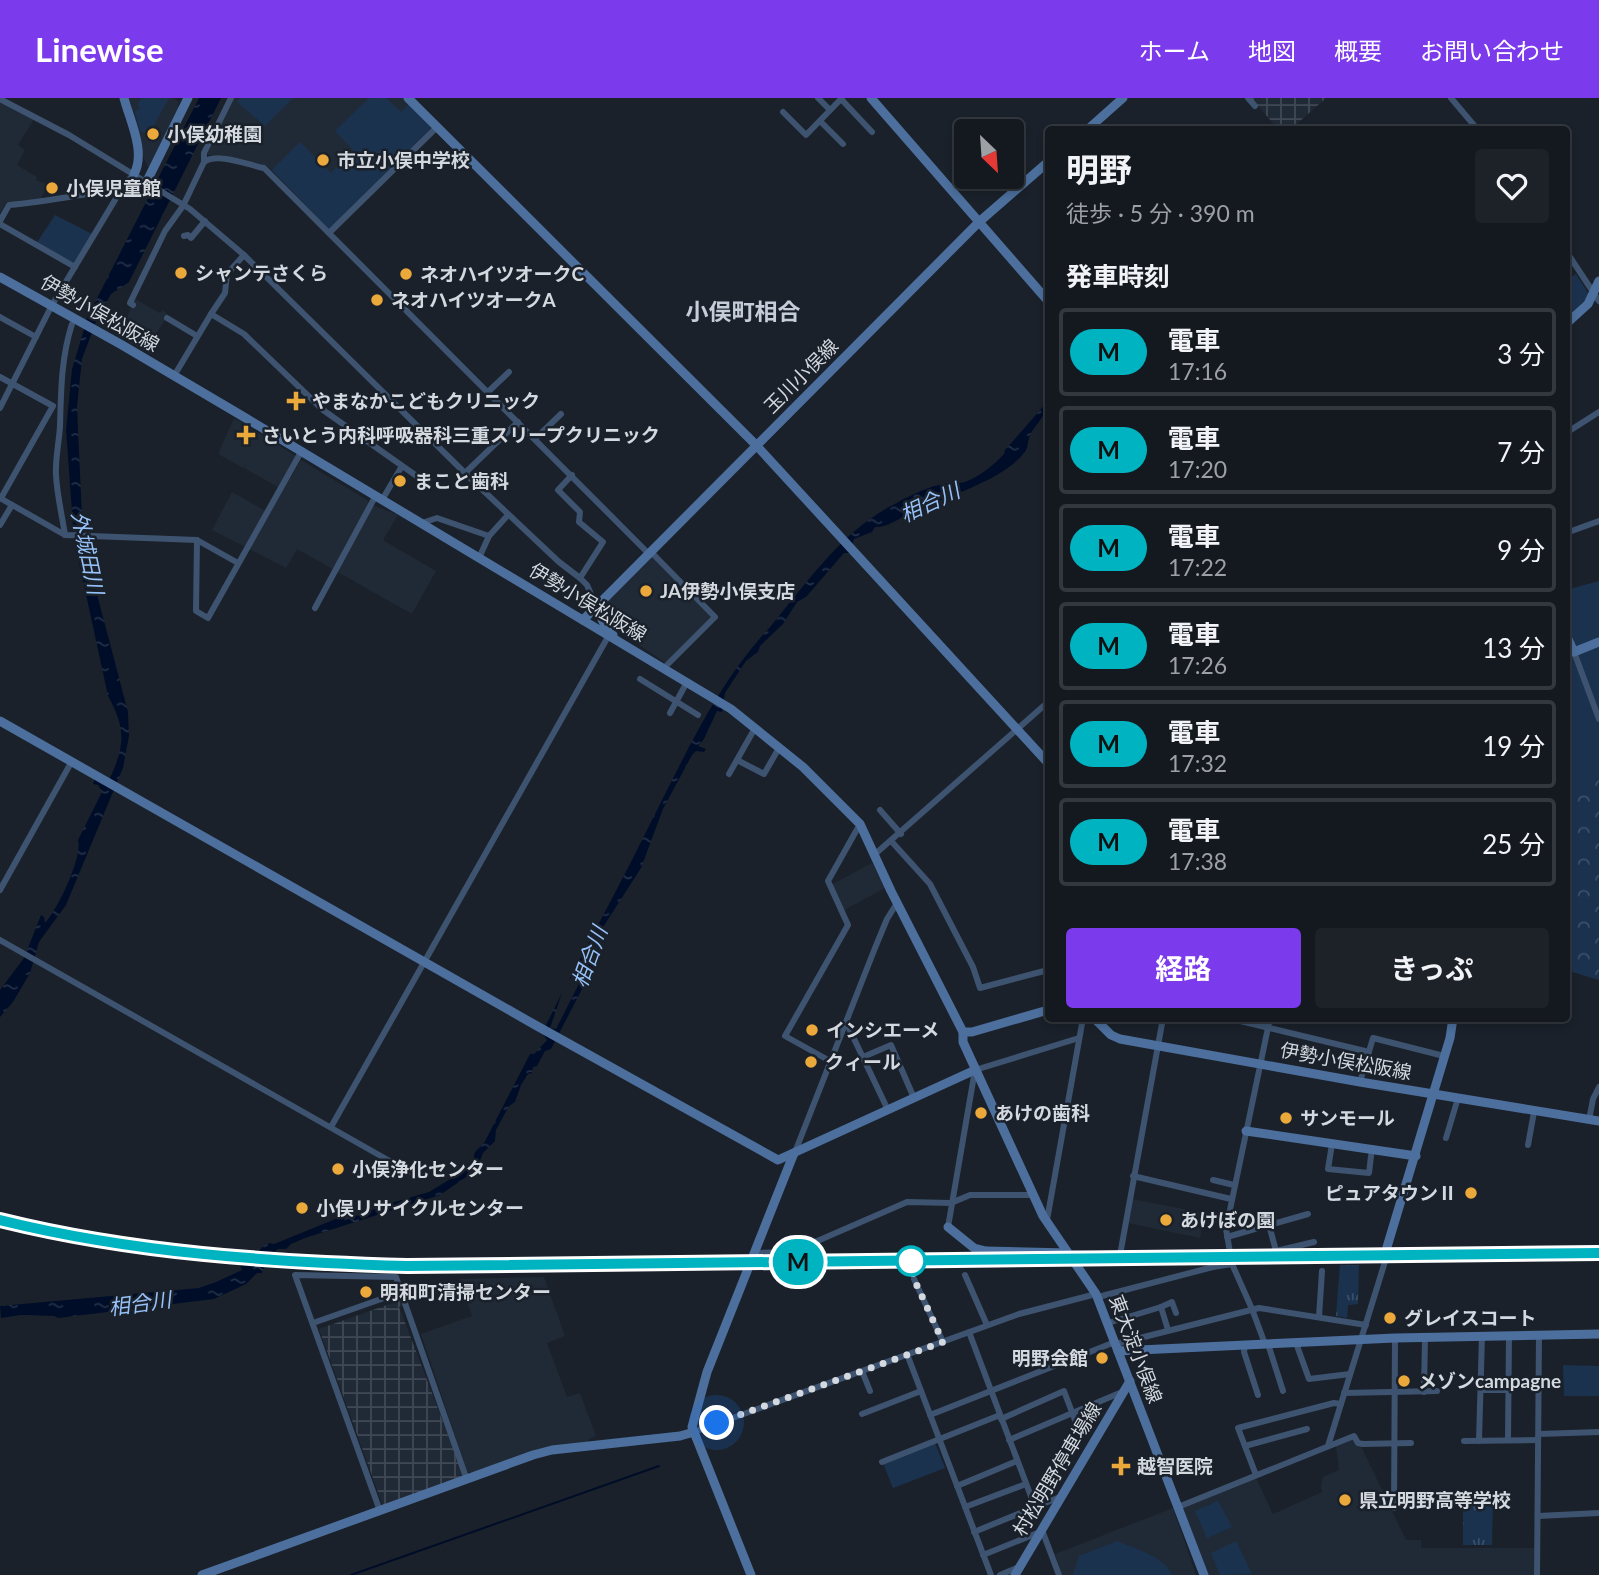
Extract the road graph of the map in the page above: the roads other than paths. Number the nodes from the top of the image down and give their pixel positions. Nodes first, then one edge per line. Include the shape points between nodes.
1 (124, 98) edge
2 (188, 98) edge
3 (231, 98) edge
4 (408, 98) edge
5 (818, 98) edge
6 (872, 98) edge
7 (1123, 98) edge
8 (1248, 98) edge
9 (1451, 98) edge
10 (0, 99) edge
11 (842, 99) edge
12 (1255, 106) dead end
13 (830, 110) junction
14 (783, 112) dead end
15 (820, 121) junction
16 (1092, 126) edge
17 (1475, 126) edge
18 (437, 127) junction
19 (872, 132) dead end
20 (843, 144) dead end
21 (204, 162) junction
22 (1045, 165) edge
23 (134, 174) junction
24 (147, 184) junction
25 (124, 185) junction
26 (183, 202) junction
27 (205, 221) junction
28 (979, 222) junction
29 (0, 223) edge
30 (329, 233) junction
31 (184, 236) dead end
32 (244, 255) junction
33 (1570, 257) edge
34 (75, 267) junction
35 (0, 277) edge
36 (1599, 281) edge
37 (1045, 298) edge
38 (1597, 298) edge
39 (52, 305) junction
40 (133, 306) dead end
41 (211, 314) junction
42 (0, 317) edge
43 (167, 318) dead end
44 (73, 321) junction
45 (1570, 321) edge
46 (197, 336) junction
47 (36, 337) junction
48 (509, 372) dead end
49 (174, 376) junction
50 (0, 377) edge
51 (12, 384) junction
52 (488, 392) junction
53 (56, 407) junction
54 (0, 408) edge
55 (1599, 412) edge
56 (561, 414) dead end
57 (518, 422) junction
58 (1570, 430) edge
59 (536, 439) junction
60 (757, 445) junction
61 (301, 452) junction
62 (402, 466) junction
63 (465, 473) junction
64 (572, 475) junction
65 (418, 477) dead end
66 (0, 498) edge
67 (378, 499) junction
68 (12, 505) junction
69 (508, 515) junction
70 (1599, 521) edge
71 (422, 523) junction
72 (0, 525) edge
73 (1570, 532) edge
74 (66, 535) junction
75 (489, 536) junction
76 (197, 540) junction
77 (651, 554) junction
78 (479, 558) junction
79 (238, 563) junction
80 (580, 578) junction
81 (599, 603) junction
82 (315, 608) dead end
83 (583, 620) junction
84 (609, 635) junction
85 (619, 640) junction
86 (1599, 642) edge
87 (1570, 644) edge
88 (1574, 652) junction
89 (664, 668) junction
90 (640, 679) dead end
91 (687, 682) junction
92 (676, 701) junction
93 (1045, 705) edge
94 (670, 713) dead end
95 (698, 715) dead end
96 (1599, 719) edge
97 (0, 721) edge
98 (755, 728) junction
99 (1018, 729) junction
100 (779, 748) junction
101 (737, 760) junction
102 (1045, 760) edge
103 (72, 761) junction
104 (729, 774) dead end
105 (880, 810) dead end
106 (860, 824) junction
107 (901, 834) junction
108 (892, 842) junction
109 (874, 855) junction
110 (0, 890) edge
111 (897, 903) junction
112 (0, 940) edge
113 (424, 961) junction
114 (1045, 971) edge
115 (1045, 1011) edge
116 (846, 1022) junction
117 (1082, 1022) edge
118 (1098, 1022) edge
119 (1162, 1022) edge
120 (1242, 1022) edge
121 (1268, 1022) edge
122 (1452, 1022) edge
123 (1266, 1029) junction
124 (963, 1032) junction
125 (1079, 1038) junction
126 (1157, 1045) junction
127 (1369, 1052) junction
128 (1444, 1056) junction
129 (863, 1057) junction
130 (830, 1061) junction
131 (1259, 1064) junction
132 (975, 1070) junction
133 (1360, 1082) junction
134 (1599, 1087) edge
135 (1434, 1094) junction
136 (915, 1098) junction
137 (1458, 1098) junction
138 (888, 1110) junction
139 (1534, 1112) junction
140 (1594, 1121) edge
141 (331, 1127) junction
142 (1246, 1131) junction
143 (1446, 1138) dead end
144 (1332, 1144) junction
145 (1528, 1145) dead end
146 (1372, 1148) junction
147 (794, 1153) junction
148 (1416, 1156) junction
149 (409, 1172) dead end
150 (1133, 1176) junction
151 (1213, 1180) dead end
152 (1234, 1185) junction
153 (1032, 1195) junction
154 (1231, 1199) junction
155 (951, 1203) junction
156 (1308, 1214) dead end
157 (1046, 1222) junction
158 (1269, 1225) junction
159 (948, 1227) joint
160 (1227, 1237) junction
161 (1314, 1242) dead end
162 (1387, 1247) joint
163 (755, 1253) junction
164 (1068, 1253) junction
165 (1233, 1264) junction
166 (1322, 1271) dead end
167 (965, 1275) dead end
168 (914, 1279) dead end
169 (401, 1292) junction
170 (1097, 1296) junction
171 (1161, 1307) junction
172 (1252, 1309) junction
173 (1177, 1313) dead end
174 (1319, 1317) junction
175 (313, 1323) junction
176 (1108, 1323) junction
177 (987, 1325) junction
178 (1366, 1325) junction
179 (1168, 1330) junction
180 (969, 1332) junction
181 (1599, 1334) edge
182 (1482, 1335) junction
183 (1508, 1335) junction
184 (1539, 1335) junction
185 (1425, 1337) junction
186 (1395, 1338) junction
187 (1361, 1340) junction
188 (943, 1342) junction
189 (1296, 1343) junction
190 (1266, 1344) junction
191 (1245, 1345) junction
192 (1117, 1346) junction
193 (907, 1354) junction
194 (862, 1371) junction
195 (1350, 1374) junction
196 (1130, 1381) junction
197 (1481, 1390) junction
198 (1508, 1390) junction
199 (870, 1391) dead end
200 (921, 1391) junction
201 (1124, 1391) junction
202 (1283, 1391) dead end
203 (1437, 1391) dead end
204 (991, 1392) junction
205 (1395, 1392) junction
206 (1424, 1392) junction
207 (1344, 1393) junction
208 (1258, 1395) dead end
209 (1341, 1404) junction
210 (1072, 1412) junction
211 (862, 1414) dead end
212 (930, 1415) junction
213 (1001, 1417) junction
214 (1078, 1428) dead end
215 (1307, 1429) dead end
216 (694, 1432) junction
217 (1599, 1432) edge
218 (1539, 1437) junction
219 (939, 1439) junction
220 (1009, 1440) junction
221 (1508, 1440) junction
222 (1464, 1441) dead end
223 (1479, 1441) junction
224 (1411, 1443) dead end
225 (1394, 1444) junction
226 (1245, 1446) junction
227 (1328, 1446) junction
228 (1017, 1461) junction
229 (882, 1462) dead end
230 (1256, 1475) junction
231 (467, 1480) junction
232 (1026, 1484) junction
233 (957, 1486) junction
234 (1062, 1496) junction
235 (965, 1507) junction
236 (1035, 1507) junction
237 (1178, 1507) junction
238 (1394, 1508) dead end
239 (380, 1511) junction
240 (1599, 1513) edge
241 (1538, 1516) junction
242 (1041, 1531) junction
243 (974, 1532) junction
244 (983, 1555) junction
245 (1017, 1571) edge
246 (202, 1575) edge
247 (751, 1575) edge
248 (991, 1575) edge
249 (1000, 1575) edge
250 (1059, 1575) edge
251 (1204, 1575) edge
252 (1537, 1575) edge

1 - 23 street via 139,157
2 - 24 street
3 - 21 street
4 - 18 street
5 - 13 street
6 - 28 street
7 - 16 street
8 - 12 street
9 - 17 street
10 - 23 street
11 - 13 street
11 - 19 street
13 - 15 street
14 - 15 street via 806,135
15 - 20 street
18 - 30 street
18 - 60 street
21 - 26 street
21 - 30 street via 220,158 264,168
22 - 28 street, 玉川小俣線
23 - 24 street
23 - 25 street
24 - 26 street
25 - 29 street via 48,202 9,205
25 - 34 street
26 - 27 street
26 - 40 street via 151,258 130,303
27 - 31 street via 191,238
27 - 32 street
28 - 37 street
28 - 60 street, 玉川小俣線
29 - 34 street
30 - 52 street
32 - 41 street via 227,274 225,293
32 - 63 street
33 - 38 street
34 - 39 street
35 - 39 street, 伊勢小俣松阪線
36 - 38 street
38 - 45 street
39 - 44 street, 伊勢小俣松阪線
39 - 47 street
41 - 46 street
41 - 62 street via 244,334 323,410
42 - 47 street
43 - 46 street
44 - 49 street, 伊勢小俣松阪線
44 - 53 street
46 - 49 street
47 - 51 street
48 - 52 street
49 - 61 street, 伊勢小俣松阪線
50 - 51 street
51 - 53 street
51 - 54 street
52 - 57 street
53 - 66 street
53 - 74 street via 60,427 55,477
55 - 58 street
56 - 59 street
57 - 59 street
57 - 63 street
59 - 64 street
60 - 77 street, 玉川小俣線
60 - 99 street
61 - 67 street, 伊勢小俣松阪線
61 - 79 street
62 - 65 street
62 - 67 street
63 - 69 street
64 - 77 street
64 - 80 street via 558,490 580,512 579,522 603,542
66 - 68 street
67 - 71 street, 伊勢小俣松阪線
67 - 82 street
68 - 72 street
68 - 74 street
69 - 75 street
69 - 80 street
70 - 73 street
71 - 75 street via 438,518
71 - 78 street, 伊勢小俣松阪線
74 - 76 street
75 - 78 street
76 - 79 street
76 - 79 street via 196,611 208,618
77 - 81 street, 玉川小俣線
77 - 89 street via 715,617
78 - 83 street, 伊勢小俣松阪線
80 - 81 street
81 - 83 street, 玉川小俣線
81 - 85 street via 606,627
83 - 84 street, 伊勢小俣松阪線
84 - 85 street, 伊勢小俣松阪線
84 - 113 street
85 - 89 street, 伊勢小俣松阪線
86 - 88 street
87 - 88 street
88 - 96 street
89 - 91 street, 伊勢小俣松阪線
90 - 92 street
91 - 92 street
91 - 98 street, 伊勢小俣松阪線
92 - 94 street
92 - 95 street
93 - 99 street
97 - 103 street
98 - 100 street, 伊勢小俣松阪線
98 - 101 street
99 - 102 street
99 - 107 street
100 - 101 street via 764,774
100 - 106 street, 伊勢小俣松阪線
101 - 104 street
103 - 110 street
103 - 113 street
105 - 107 street
106 - 109 street, 伊勢小俣松阪線
106 - 130 street via 828,881 848,925 785,1036
107 - 108 street
108 - 109 street
108 - 114 street via 930,884 980,988
109 - 111 street, 伊勢小俣松阪線
111 - 116 street
111 - 124 street, 伊勢小俣松阪線
112 - 141 street
113 - 141 street
113 - 147 street via 769,1156 778,1160
115 - 124 street
116 - 129 street
116 - 130 street
117 - 125 street
118 - 126 street, 伊勢小俣松阪線 via 1120,1039
119 - 126 street
120 - 123 street
121 - 123 street
122 - 128 street
123 - 127 street
123 - 131 street
124 - 132 street, 東大淀小俣線
125 - 132 street
125 - 157 street
126 - 131 street, 伊勢小俣松阪線
126 - 150 street
127 - 128 street via 1373,1038
127 - 133 street
128 - 135 street
129 - 136 street via 891,1045
129 - 138 street
130 - 147 street
131 - 133 street, 伊勢小俣松阪線
131 - 142 street
132 - 136 street
132 - 153 street, 東大淀小俣線
132 - 155 street
133 - 135 street, 伊勢小俣松阪線
134 - 140 street via 1592,1099
135 - 137 street, 伊勢小俣松阪線
135 - 148 street
136 - 138 street
137 - 139 street, 伊勢小俣松阪線
137 - 143 street
138 - 147 street
139 - 140 street, 伊勢小俣松阪線
139 - 145 street
141 - 149 street
142 - 144 street
142 - 152 street
144 - 146 street
144 - 146 street via 1328,1169 1369,1173
146 - 148 street
147 - 163 street
148 - 162 street
150 - 154 street
150 - 164 street via 1120,1255
151 - 152 street
152 - 154 street
153 - 155 street via 970,1195
153 - 157 street, 東大淀小俣線
154 - 160 street
155 - 159 street
155 - 163 street via 900,1203 792,1252
156 - 158 street
157 - 164 street, 東大淀小俣線
158 - 160 street
158 - 161 street via 1276,1251
159 - 164 street via 974,1248 986,1251
160 - 165 street
162 - 178 street
163 - 216 street via 707,1371
164 - 170 street, 東大淀小俣線
165 - 170 street
165 - 172 street
166 - 174 street
167 - 177 street
168 - 188 street
169 - 175 street
169 - 175 street via 396,1277 295,1275
169 - 231 street
170 - 176 street, 東大淀小俣線
170 - 177 street
171 - 173 street via 1172,1302
171 - 176 street
171 - 179 street
172 - 174 street
172 - 179 street
172 - 190 street
174 - 178 street
175 - 239 street
176 - 192 street, 東大淀小俣線
177 - 180 street
178 - 187 street
179 - 192 street
180 - 188 street
180 - 204 street
181 - 184 street
182 - 183 street
182 - 185 street
182 - 197 street
183 - 184 street
183 - 198 street
184 - 218 street
185 - 186 street
185 - 206 street
186 - 187 street
186 - 205 street
187 - 189 street
187 - 195 street
188 - 193 street
189 - 190 street
189 - 195 street via 1309,1380
190 - 191 street
190 - 202 street
191 - 192 street
191 - 208 street
192 - 196 street, 東大淀小俣線
192 - 204 street
193 - 194 street
193 - 200 street
194 - 199 street
194 - 216 street
195 - 207 street
196 - 201 street, 村松明野停車場線
196 - 237 street, 東大淀小俣線
197 - 198 street
197 - 223 street
198 - 221 street
200 - 211 street
200 - 212 street
201 - 210 street
201 - 234 street, 村松明野停車場線
203 - 206 street
204 - 212 street
204 - 213 street
205 - 206 street
205 - 207 street
205 - 225 street
207 - 209 street
209 - 226 street via 1238,1428
209 - 227 street
210 - 213 street via 1064,1391
210 - 214 street
210 - 220 street
212 - 219 street
213 - 219 street
213 - 220 street
215 - 226 street
216 - 231 street via 552,1450
216 - 247 street
217 - 218 street
218 - 221 street
218 - 241 street
219 - 229 street
219 - 233 street
220 - 228 street
221 - 223 street
222 - 223 street
224 - 225 street
225 - 227 street via 1363,1444 1354,1436
225 - 238 street
226 - 230 street
227 - 230 street
228 - 232 street
228 - 233 street
230 - 237 street
231 - 239 street
232 - 235 street
232 - 236 street
233 - 235 street
234 - 236 street
234 - 242 street, 村松明野停車場線
235 - 243 street
236 - 243 street
237 - 251 street, 東大淀小俣線
239 - 246 street
240 - 241 street
241 - 252 street
242 - 244 street
242 - 245 street, 村松明野停車場線
242 - 250 street
243 - 244 street
244 - 248 street
245 - 249 street

